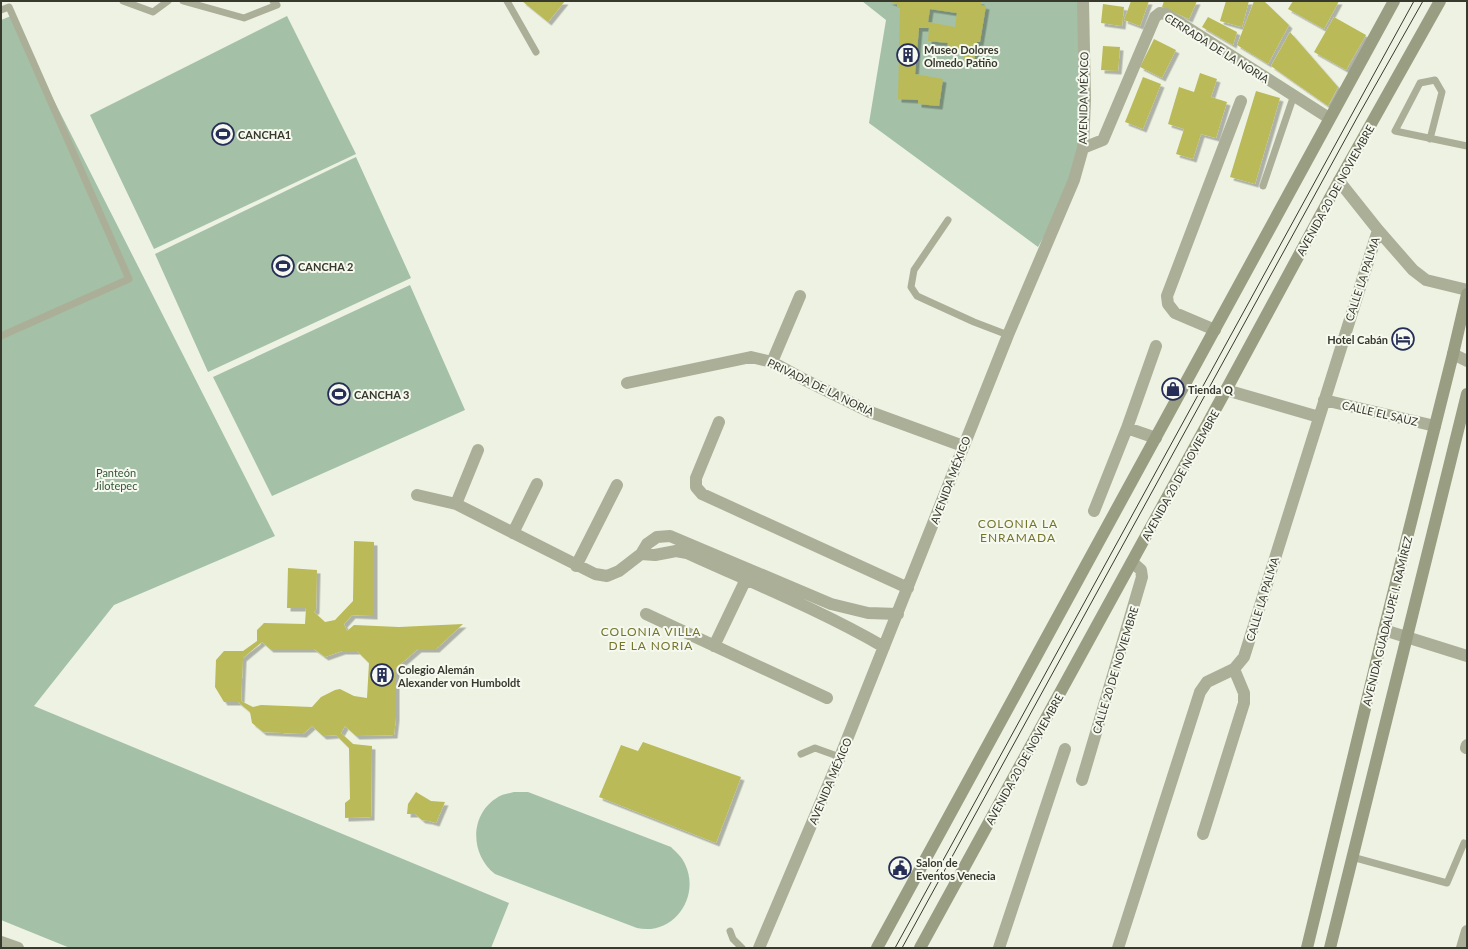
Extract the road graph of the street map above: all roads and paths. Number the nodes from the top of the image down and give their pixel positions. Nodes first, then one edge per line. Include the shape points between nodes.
1 (123, 1) edge
2 (168, 1) edge
3 (183, 1) edge
4 (273, 1) edge
5 (507, 1) edge
6 (1084, 1) edge
7 (1394, 1) edge
8 (1440, 1) edge
9 (1, 10) edge
10 (536, 52) dead end
11 (1294, 95) junction
12 (1241, 101) dead end
13 (1329, 118) junction
14 (1430, 138) junction
15 (1467, 146) edge
16 (1083, 148) junction
17 (1339, 181) junction
18 (1263, 186) dead end
19 (948, 220) dead end
20 (1378, 230) junction
21 (1467, 290) edge
22 (1467, 294) edge
23 (800, 296) dead end
24 (1215, 330) junction
25 (1008, 335) junction
26 (1, 336) edge
27 (1156, 346) dead end
28 (1453, 354) junction
29 (1467, 361) edge
30 (772, 362) junction
31 (627, 383) dead end
32 (1226, 390) junction
33 (1467, 394) edge
34 (1324, 400) junction
35 (1319, 417) junction
36 (719, 422) dead end
37 (1436, 426) junction
38 (1126, 428) junction
39 (1156, 438) junction
40 (963, 446) junction
41 (478, 450) dead end
42 (537, 484) dead end
43 (617, 485) dead end
44 (417, 495) dead end
45 (456, 504) junction
46 (1094, 511) dead end
47 (513, 533) junction
48 (642, 554) junction
49 (1132, 562) junction
50 (721, 563) junction
51 (576, 566) junction
52 (746, 580) junction
53 (908, 588) junction
54 (781, 589) junction
55 (831, 604) junction
56 (646, 614) dead end
57 (898, 614) junction
58 (825, 616) junction
59 (1384, 630) junction
60 (1407, 636) junction
61 (714, 646) junction
62 (884, 647) junction
63 (1467, 656) edge
64 (1234, 669) junction
65 (827, 698) dead end
66 (1065, 749) dead end
67 (801, 754) dead end
68 (840, 757) junction
69 (1082, 780) dead end
70 (1203, 834) dead end
71 (1464, 843) dead end
72 (1352, 857) junction
73 (730, 931) dead end
74 (1467, 932) edge
75 (1, 942) edge
76 (18, 948) edge
77 (742, 948) edge
78 (759, 948) edge
79 (877, 948) edge
80 (920, 948) edge
81 (999, 948) edge
82 (1118, 948) edge
83 (1307, 948) edge
84 (1330, 948) edge
85 (1462, 948) edge

1 - 2 lane via 153,12
3 - 4 lane via 244,18 276,4
5 - 10 lane
6 - 16 street, AVENIDA MÉXICO
7 - 13 main road
8 - 17 main road, AVENIDA 20 DE NOVIEMBRE
9 - 26 lane via 9,6 129,279
11 - 13 street, CERRADA DE LA NORIA
11 - 16 street, CERRADA DE LA NORIA via 1166,14 1160,13 1155,17 1103,140
11 - 18 lane
12 - 24 street via 1167,296 1168,304 1175,313
13 - 24 main road
14 - 14 lane via 1442,92 1435,80 1420,83 1395,131
14 - 15 lane
16 - 25 street, AVENIDA MÉXICO via 1074,180
17 - 20 street
17 - 32 main road, AVENIDA 20 DE NOVIEMBRE
19 - 25 lane via 914,270 911,287 917,296
20 - 21 street via 1413,270 1426,280
20 - 34 street, CALLE LA PALMA
22 - 28 main road, AVENIDA GUADALUPE I. RAMÍREZ
23 - 30 street
24 - 39 main road
25 - 40 street, AVENIDA MÉXICO
27 - 38 street
28 - 29 street
28 - 37 main road, AVENIDA GUADALUPE I. RAMÍREZ
30 - 31 street, PRIVADA DE LA NORIA via 751,357
30 - 40 street, PRIVADA DE LA NORIA via 870,412
32 - 35 street
32 - 49 main road, AVENIDA 20 DE NOVIEMBRE
33 - 60 main road
34 - 35 street, CALLE LA PALMA
34 - 37 street, CALLE EL SAUZ
35 - 64 street, CALLE LA PALMA via 1244,657
36 - 53 street via 696,478 696,487 702,494
37 - 59 main road, AVENIDA GUADALUPE I. RAMÍREZ
38 - 39 street
38 - 46 street
39 - 79 main road
40 - 53 street, AVENIDA MÉXICO
41 - 45 street
42 - 47 street
43 - 51 street
44 - 45 street
45 - 47 street
47 - 51 street
48 - 50 street via 655,555 676,551
48 - 50 street via 647,544 657,537 670,536
48 - 51 street via 619,571 607,576
49 - 69 street, CALLE 20 DE NOVIEMBRE via 1141,570 1142,577
49 - 80 main road, AVENIDA 20 DE NOVIEMBRE
50 - 52 street
50 - 54 street
52 - 54 street
52 - 61 street
53 - 57 street, AVENIDA MÉXICO
54 - 55 street
54 - 58 street
55 - 57 street via 868,613
55 - 58 street
56 - 61 street
57 - 62 street, AVENIDA MÉXICO
58 - 62 street
59 - 60 street
59 - 83 main road, AVENIDA GUADALUPE I. RAMÍREZ
60 - 63 street
60 - 72 main road
61 - 65 street
62 - 68 street, AVENIDA MÉXICO
64 - 70 street via 1244,693 1244,703
64 - 82 street, CALLE LA PALMA via 1207,682 1200,692
66 - 81 street
67 - 68 lane via 816,748
68 - 78 street, AVENIDA MÉXICO
71 - 72 lane via 1447,883
72 - 84 main road
73 - 77 lane via 733,939
74 - 85 street
75 - 76 street

